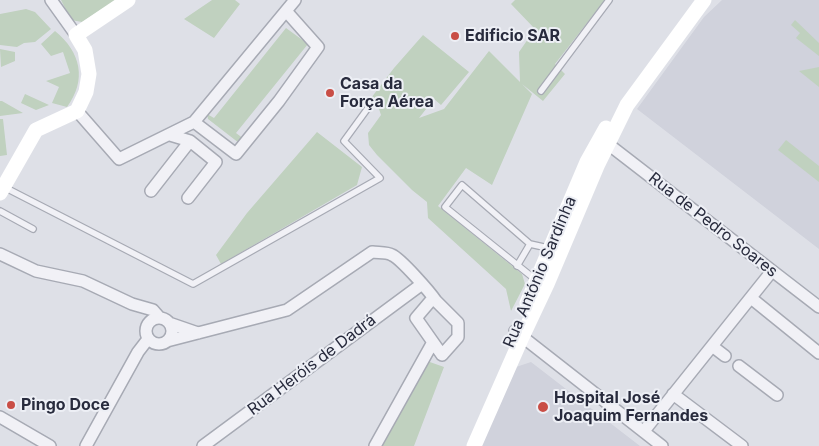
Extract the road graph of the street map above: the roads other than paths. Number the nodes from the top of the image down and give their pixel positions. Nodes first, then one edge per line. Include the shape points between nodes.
1 (51, 0) edge
2 (128, 0) edge
3 (294, 0) edge
4 (609, 0) edge
5 (704, 0) edge
6 (286, 11) junction
7 (76, 35) junction
8 (541, 91) dead end
9 (627, 105) junction
10 (368, 108) dead end
11 (76, 111) junction
12 (194, 122) junction
13 (170, 135) junction
14 (190, 141) junction
15 (608, 144) junction
16 (593, 149) junction
17 (2, 190) edge
18 (151, 191) dead end
19 (188, 198) dead end
20 (0, 211) edge
21 (33, 229) dead end
22 (530, 244) junction
23 (550, 249) junction
24 (0, 254) edge
25 (517, 266) junction
26 (772, 271) junction
27 (537, 280) junction
28 (422, 284) junction
29 (433, 298) junction
30 (751, 298) junction
31 (132, 304) junction
32 (819, 307) edge
33 (165, 320) junction
34 (198, 333) junction
35 (147, 334) junction
36 (518, 334) junction
37 (167, 341) junction
38 (433, 342) junction
39 (712, 346) junction
40 (819, 353) edge
41 (726, 356) dead end
42 (739, 366) dead end
43 (674, 394) junction
44 (777, 395) dead end
45 (0, 417) edge
46 (644, 431) junction
47 (50, 446) edge
48 (86, 446) edge
49 (203, 446) edge
50 (375, 446) edge
51 (465, 446) edge
52 (474, 446) edge
53 (662, 446) edge
54 (742, 446) edge

1 - 7 street
2 - 7 main road
3 - 6 street
4 - 8 lane
5 - 9 main road, Rua António Sardinha
6 - 12 street
6 - 12 street via 318,47 236,154
7 - 11 main road via 85,50 89,74 86,92
9 - 15 main road, Rua António Sardinha
9 - 16 main road, Rua António Sardinha via 613,118
10 - 17 lane via 344,141 380,178 193,284
11 - 13 street via 119,159
11 - 17 main road via 36,130
12 - 13 street
13 - 14 street
14 - 18 street
14 - 19 street via 216,162
15 - 16 street
15 - 26 street, Rua de Pedro Soares
15 - 36 main road, Rua António Sardinha via 547,284
16 - 23 main road, Rua António Sardinha
20 - 21 lane
22 - 23 lane
22 - 25 lane
22 - 25 lane via 462,185 445,207
23 - 27 main road, Rua António Sardinha
24 - 31 street via 36,271 83,281
25 - 27 lane
26 - 30 street
26 - 32 street, Rua de Pedro Soares
27 - 36 main road, Rua António Sardinha
28 - 29 street
28 - 34 street via 392,255 372,252 287,310
28 - 49 street, Rua Heróis de Dadrá
29 - 38 street via 416,318
29 - 38 street via 458,323 458,336 442,355
30 - 39 street
30 - 40 street
31 - 33 street via 153,310
31 - 35 street via 141,315
33 - 34 street
33 - 35 street via 151,321
33 - 37 street via 172,332
34 - 37 street
35 - 37 street via 157,344
35 - 48 street
36 - 46 street
36 - 51 main road, Rua António Sardinha
36 - 52 main road, Rua António Sardinha
38 - 50 street
39 - 41 street
39 - 43 street
42 - 44 street
43 - 46 street
43 - 54 street
45 - 47 street
46 - 53 street

